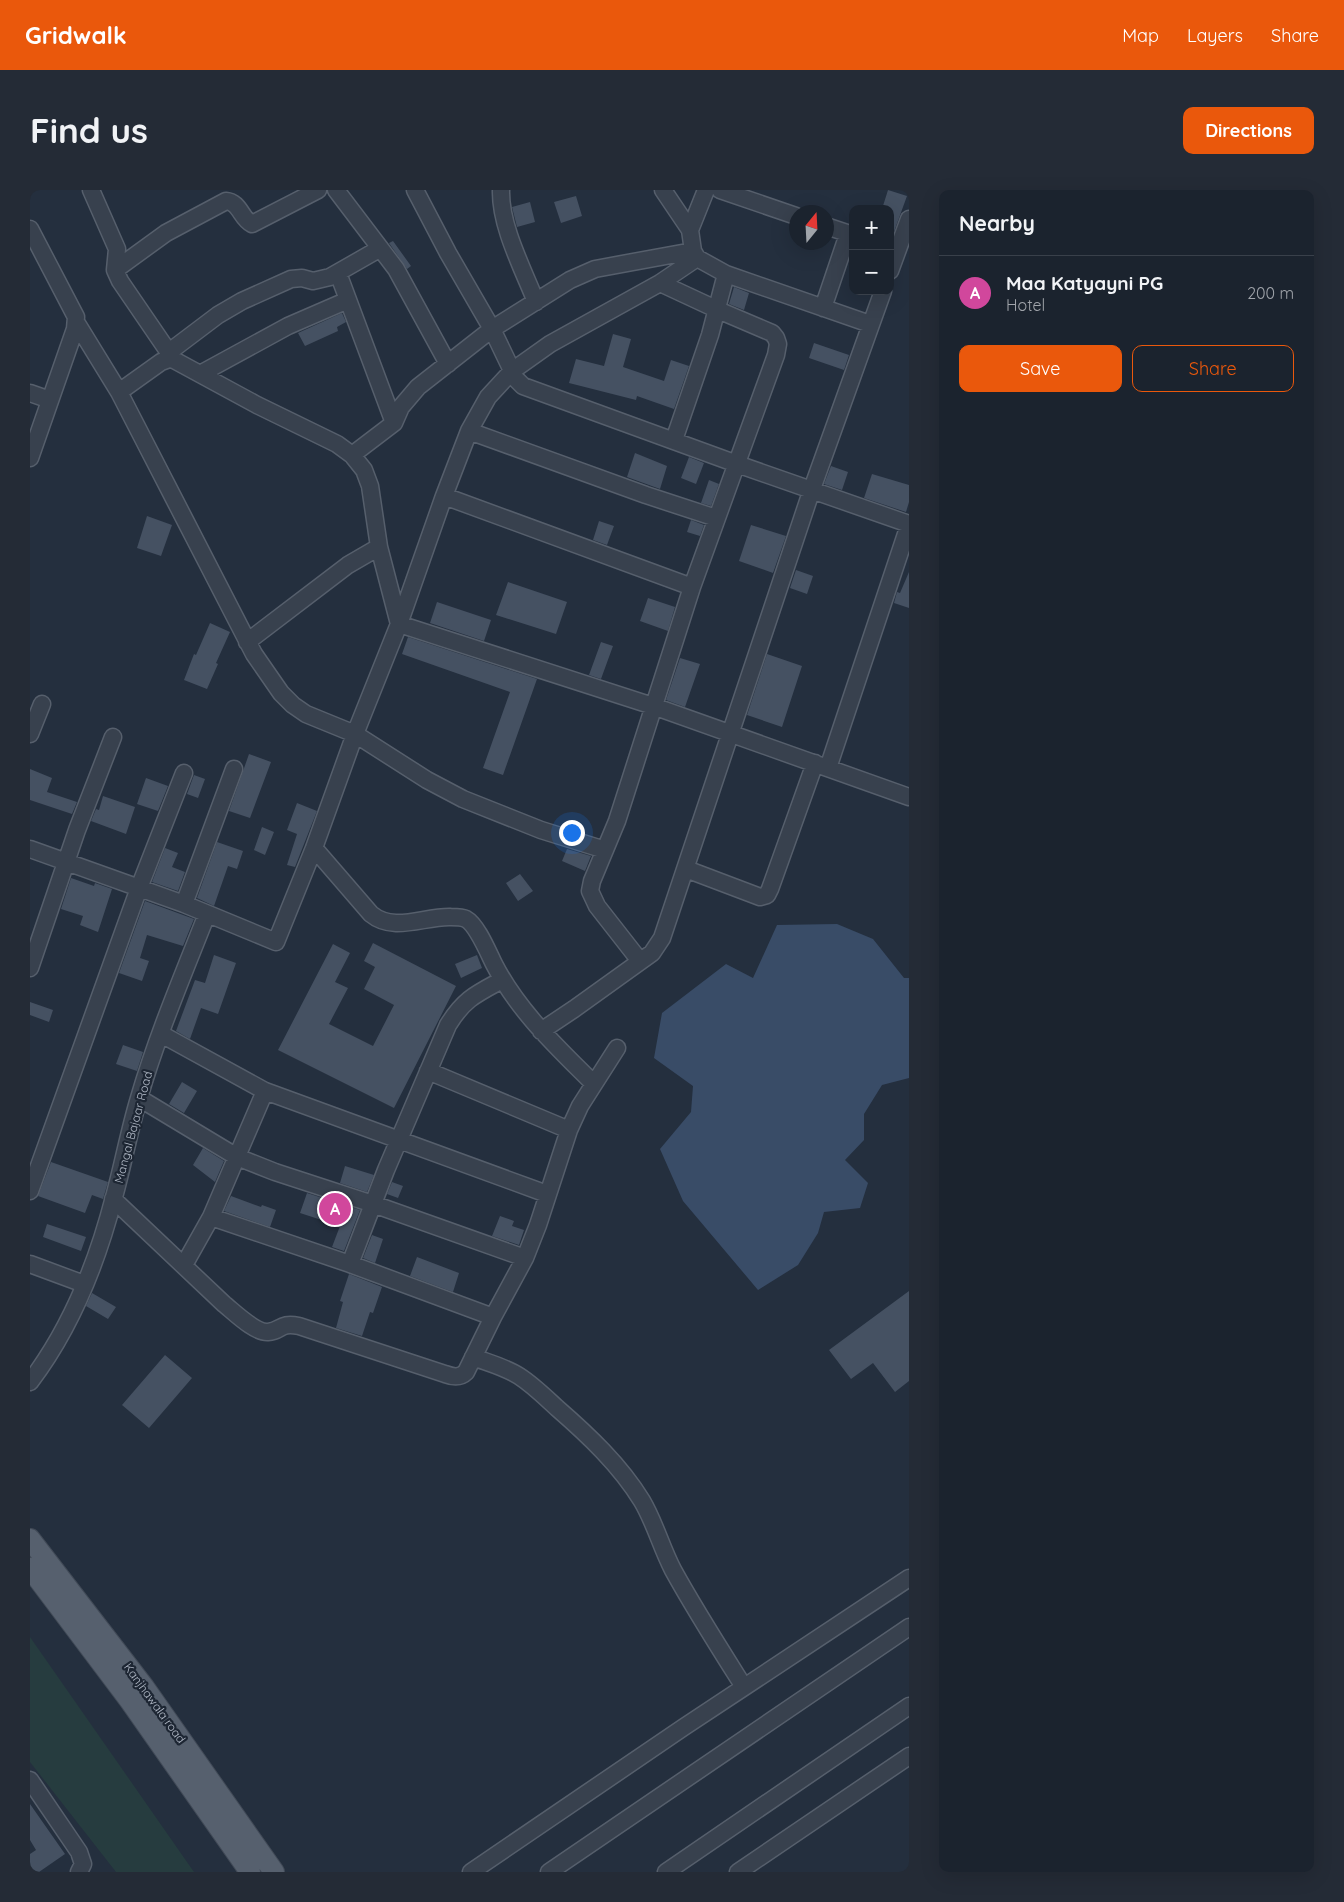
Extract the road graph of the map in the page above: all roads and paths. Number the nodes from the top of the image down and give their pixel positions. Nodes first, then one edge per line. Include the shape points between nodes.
1 (91, 190) edge
2 (318, 190) edge
3 (336, 190) edge
4 (416, 190) edge
5 (501, 190) edge
6 (663, 190) edge
7 (706, 190) edge
8 (720, 190) edge
9 (789, 214) edge
10 (909, 219) edge
11 (30, 229) edge
12 (834, 229) edge
13 (690, 230) junction
14 (849, 233) edge
15 (849, 239) edge
16 (379, 249) junction
17 (899, 252) edge
18 (695, 254) junction
19 (115, 270) junction
20 (338, 273) junction
21 (726, 274) junction
22 (660, 282) junction
23 (881, 295) edge
24 (348, 300) junction
25 (536, 302) junction
26 (822, 308) junction
27 (718, 310) junction
28 (76, 322) junction
29 (870, 324) junction
30 (492, 330) junction
31 (172, 356) junction
32 (448, 364) junction
33 (512, 370) junction
34 (200, 374) junction
35 (119, 392) junction
36 (30, 394) edge
37 (50, 400) junction
38 (394, 423) junction
39 (469, 431) junction
40 (674, 440) junction
41 (352, 455) junction
42 (30, 458) edge
43 (737, 464) junction
44 (812, 489) junction
45 (444, 496) junction
46 (716, 518) junction
47 (909, 524) edge
48 (379, 547) junction
49 (692, 587) junction
50 (399, 624) junction
51 (247, 642) junction
52 (42, 704) dead end
53 (653, 706) junction
54 (30, 734) edge
55 (355, 734) junction
56 (730, 734) junction
57 (113, 737) dead end
58 (822, 765) junction
59 (234, 769) dead end
60 (184, 773) dead end
61 (909, 797) edge
62 (314, 848) junction
63 (30, 849) edge
64 (606, 850) junction
65 (66, 862) junction
66 (686, 869) junction
67 (139, 888) junction
68 (184, 904) junction
69 (207, 914) junction
70 (640, 961) junction
71 (30, 968) edge
72 (502, 980) junction
73 (541, 1031) junction
74 (161, 1034) junction
75 (617, 1048) dead end
76 (428, 1071) junction
77 (593, 1083) junction
78 (265, 1090) junction
79 (139, 1098) junction
80 (569, 1130) junction
81 (399, 1141) junction
82 (237, 1157) junction
83 (30, 1191) edge
84 (547, 1194) junction
85 (114, 1199) junction
86 (373, 1204) junction
87 (210, 1217) junction
88 (525, 1258) junction
89 (30, 1264) edge
90 (350, 1264) junction
91 (184, 1265) junction
92 (84, 1284) junction
93 (494, 1316) junction
94 (474, 1357) junction
95 (30, 1382) edge
96 (30, 1539) edge
97 (38, 1572) edge
98 (909, 1578) edge
99 (909, 1626) edge
100 (744, 1687) junction
101 (909, 1706) edge
102 (909, 1756) edge
103 (30, 1780) edge
104 (79, 1872) edge
105 (250, 1872) edge
106 (274, 1872) edge
107 (471, 1872) edge
108 (549, 1872) edge
109 (666, 1872) edge
110 (738, 1872) edge

1 - 19 street via 117,249
2 - 19 street via 252,224 236,204 226,201 166,233
3 - 16 street
4 - 30 street
5 - 25 street via 510,238
6 - 13 street
7 - 13 street
8 - 9 street
10 - 17 street
11 - 28 street via 75,313
12 - 14 street
13 - 18 street
15 - 26 street
16 - 20 street
16 - 32 street via 406,286
18 - 21 street
18 - 22 street
18 - 25 street via 595,269 570,280
19 - 31 street
20 - 24 street
20 - 31 street via 320,280 291,279 242,301 218,314
21 - 26 street
21 - 27 street
22 - 27 street
22 - 33 street via 550,344
23 - 29 street
24 - 34 street via 288,326
24 - 38 street
25 - 30 street
26 - 29 street
27 - 40 street
27 - 43 street via 772,333 778,344
28 - 35 street
28 - 37 street
29 - 44 street
30 - 32 street
30 - 33 street
31 - 34 street
31 - 35 street
32 - 38 street via 410,395
33 - 39 street via 488,397
33 - 40 street via 523,386
34 - 41 street via 337,444
35 - 51 street
36 - 37 street
37 - 42 street
38 - 41 street
39 - 45 street
39 - 46 street
40 - 43 street
41 - 48 street via 364,470 370,486
43 - 44 street
43 - 46 street
44 - 47 street
44 - 56 street
45 - 49 street
45 - 50 street
46 - 49 street
47 - 58 street
48 - 50 street
48 - 51 street via 348,565
49 - 53 street
50 - 53 street
50 - 55 street
51 - 55 street via 270,678 293,705 306,714
52 - 54 street
53 - 56 street
53 - 64 street
55 - 62 street
55 - 64 street via 463,799 540,830
56 - 58 street
56 - 66 street
57 - 65 street
58 - 61 street
58 - 66 street via 766,895 760,897
59 - 68 street
60 - 67 street
62 - 69 street via 276,942
62 - 72 street via 378,920 398,924 443,916 466,919 478,934
63 - 65 street
64 - 70 street via 590,891 597,906
65 - 67 street
65 - 71 street
66 - 70 street via 662,938 652,953
67 - 68 street
67 - 83 street
68 - 69 street
69 - 74 street, Mangal Bajaar Road
70 - 73 street
72 - 73 street
72 - 76 street via 471,997 456,1012
73 - 77 street
74 - 78 street
74 - 79 street, Mangal Bajaar Road
75 - 77 street
76 - 80 street
76 - 81 street
77 - 80 street
78 - 81 street
78 - 82 street
79 - 82 street
79 - 85 street, Mangal Bajaar Road
80 - 84 street
81 - 84 street
81 - 86 street
82 - 86 street
82 - 87 street
84 - 88 street
85 - 91 street
85 - 92 street, Mangal Bajaar Road
86 - 88 street
86 - 90 street
87 - 90 street
87 - 91 street
88 - 93 street
89 - 92 street
90 - 93 street
91 - 94 street via 238,1316 260,1330 268,1332 290,1324 299,1326 454,1377 462,1376
92 - 95 street, Mangal Bajaar Road via 60,1338
93 - 94 street
94 - 100 street via 520,1376 586,1434 632,1485 698,1615
96 - 97 main road, Kanjhawala road
97 - 105 main road, Kanjhawala road
97 - 106 main road, Kanjhawala road via 144,1688
98 - 100 street
99 - 108 street
100 - 107 street
101 - 109 street
102 - 110 street
103 - 104 street via 79,1852 83,1864

